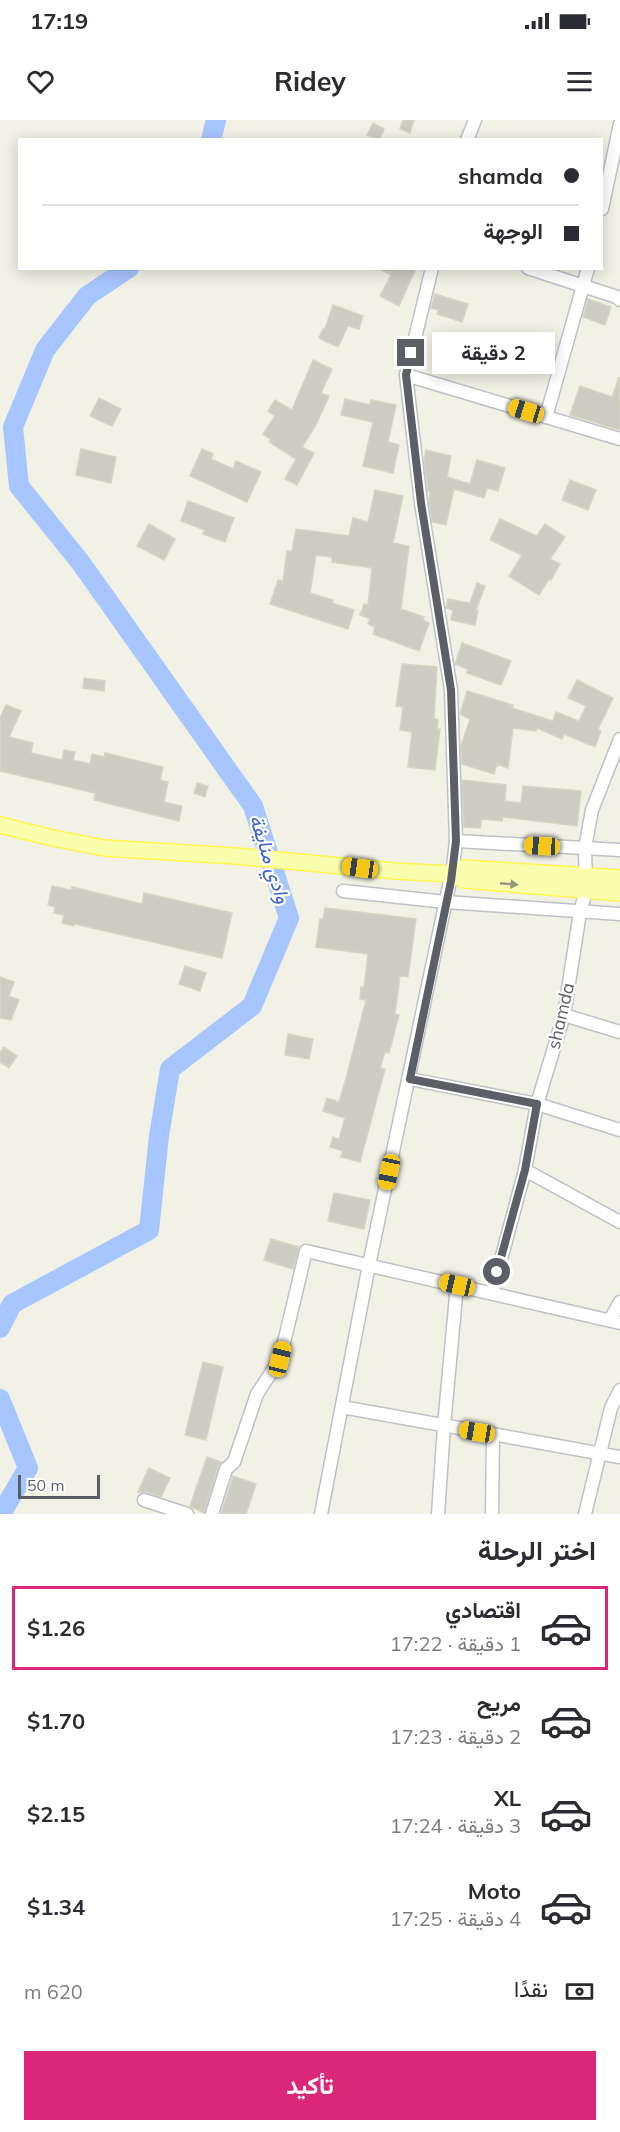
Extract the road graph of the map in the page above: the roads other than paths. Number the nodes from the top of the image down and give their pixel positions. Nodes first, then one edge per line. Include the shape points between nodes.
1 (474, 120) edge
2 (620, 124) edge
3 (468, 138) edge
4 (603, 204) edge
5 (432, 270) edge
6 (534, 270) edge
7 (588, 270) edge
8 (585, 287) junction
9 (620, 300) edge
10 (406, 375) junction
11 (546, 417) junction
12 (620, 439) edge
13 (620, 739) edge
14 (0, 825) edge
15 (456, 841) junction
16 (585, 848) junction
17 (620, 850) edge
18 (452, 874) junction
19 (620, 878) edge
20 (586, 883) junction
21 (343, 891) dead end
22 (620, 893) edge
23 (446, 902) junction
24 (580, 912) junction
25 (620, 914) edge
26 (564, 1015) junction
27 (620, 1032) edge
28 (410, 1079) junction
29 (537, 1104) junction
30 (620, 1130) edge
31 (525, 1170) junction
32 (620, 1222) edge
33 (369, 1265) junction
34 (457, 1285) junction
35 (492, 1293) junction
36 (620, 1302) edge
37 (615, 1322) edge
38 (620, 1390) edge
39 (342, 1407) junction
40 (444, 1426) junction
41 (493, 1435) junction
42 (600, 1454) junction
43 (620, 1457) edge
44 (144, 1500) dead end
45 (585, 1513) edge
46 (187, 1514) edge
47 (212, 1514) edge
48 (321, 1514) edge
49 (438, 1514) edge
50 (492, 1514) edge

1 - 3 street
2 - 4 street
5 - 10 street
6 - 8 street
7 - 8 street
8 - 9 street
8 - 11 street
10 - 11 street
10 - 15 street via 421,503 451,690
11 - 12 street
13 - 16 street, shamda via 592,810
14 - 18 main road via 104,848
15 - 16 street
15 - 18 street
16 - 17 street
16 - 20 street, shamda
18 - 20 main road via 465,868
18 - 23 street
19 - 20 main road
20 - 22 main road
20 - 24 street, shamda
21 - 23 street
23 - 24 street
23 - 28 street
24 - 25 street
24 - 26 street, shamda
26 - 27 street
26 - 29 street, shamda
28 - 29 street
28 - 33 street
29 - 30 street
29 - 31 street, shamda
31 - 32 street
31 - 35 street, shamda
33 - 34 street
33 - 39 street
33 - 47 street via 306,1251 280,1359 257,1394
34 - 35 street
34 - 40 street
35 - 37 street
36 - 37 street
38 - 42 street via 611,1408
39 - 40 street
39 - 48 street
40 - 41 street
40 - 49 street
41 - 42 street
41 - 50 street
42 - 43 street
42 - 45 street
44 - 46 street

